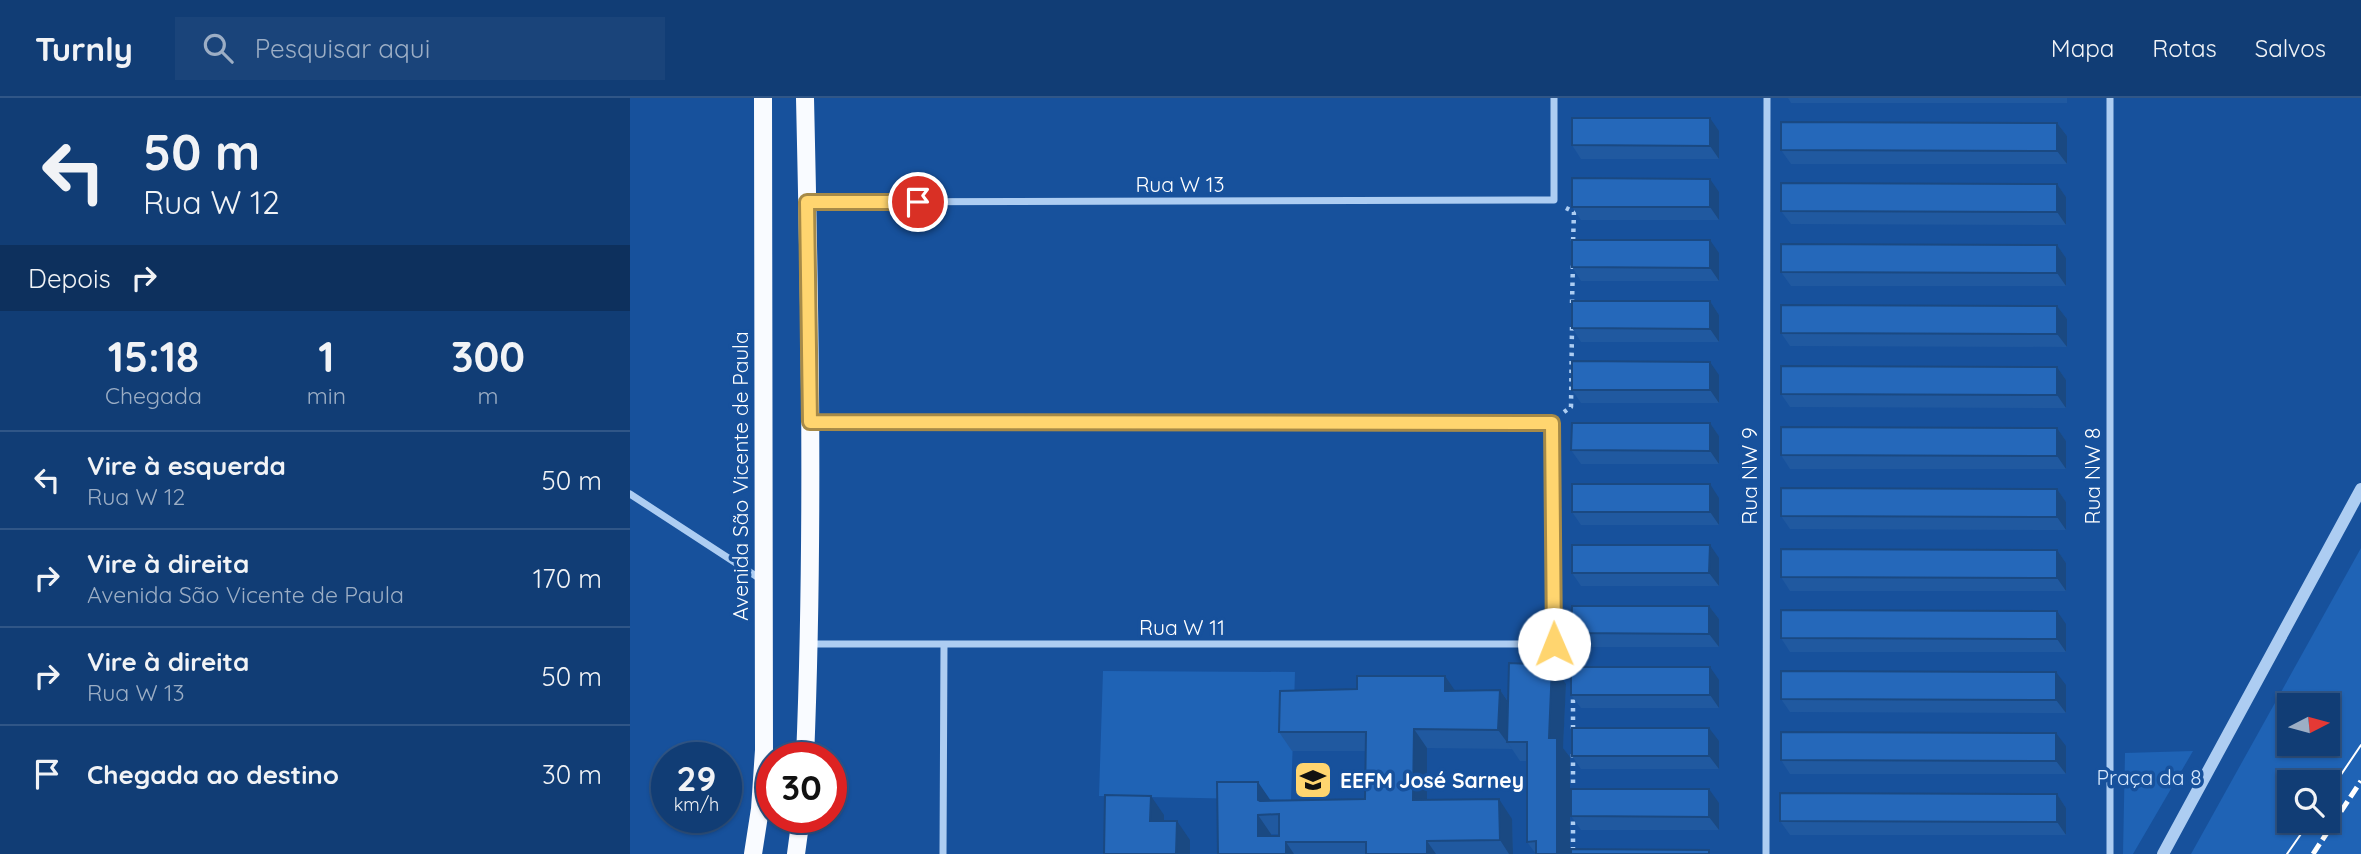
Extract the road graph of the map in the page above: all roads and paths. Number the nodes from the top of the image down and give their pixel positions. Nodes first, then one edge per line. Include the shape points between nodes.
1 (763, 98) edge
2 (805, 98) edge
3 (1554, 98) edge
4 (1767, 98) edge
5 (2110, 98) edge
6 (1554, 200) junction
7 (807, 202) junction
8 (1572, 309) edge
9 (1572, 323) edge
10 (810, 422) junction
11 (1552, 423) junction
12 (2361, 489) edge
13 (630, 494) edge
14 (763, 580) junction
15 (810, 644) junction
16 (1554, 644) junction
17 (944, 645) junction
18 (1573, 735) edge
19 (806, 742) edge
20 (1573, 748) edge
21 (799, 833) edge
22 (753, 854) edge
23 (796, 854) edge
24 (943, 854) edge
25 (1573, 854) edge
26 (1766, 854) edge
27 (2110, 854) edge
28 (2163, 854) edge

1 - 14 main road, Avenida São Vicente de Paula
2 - 7 main road
3 - 6 street
4 - 26 street, Rua NW 9
5 - 27 street, Rua NW 8
6 - 7 street, Rua W 13
6 - 8 path via 1574,212
7 - 10 main road
9 - 11 path via 1571,407
10 - 11 street
10 - 15 main road
11 - 16 street
12 - 28 street
13 - 14 street
14 - 22 main road, Avenida São Vicente de Paula via 764,750
15 - 17 street, Rua W 11
15 - 19 main road
16 - 17 street, Rua W 11
16 - 18 path via 1573,669
17 - 24 street
20 - 25 path
21 - 23 main road

